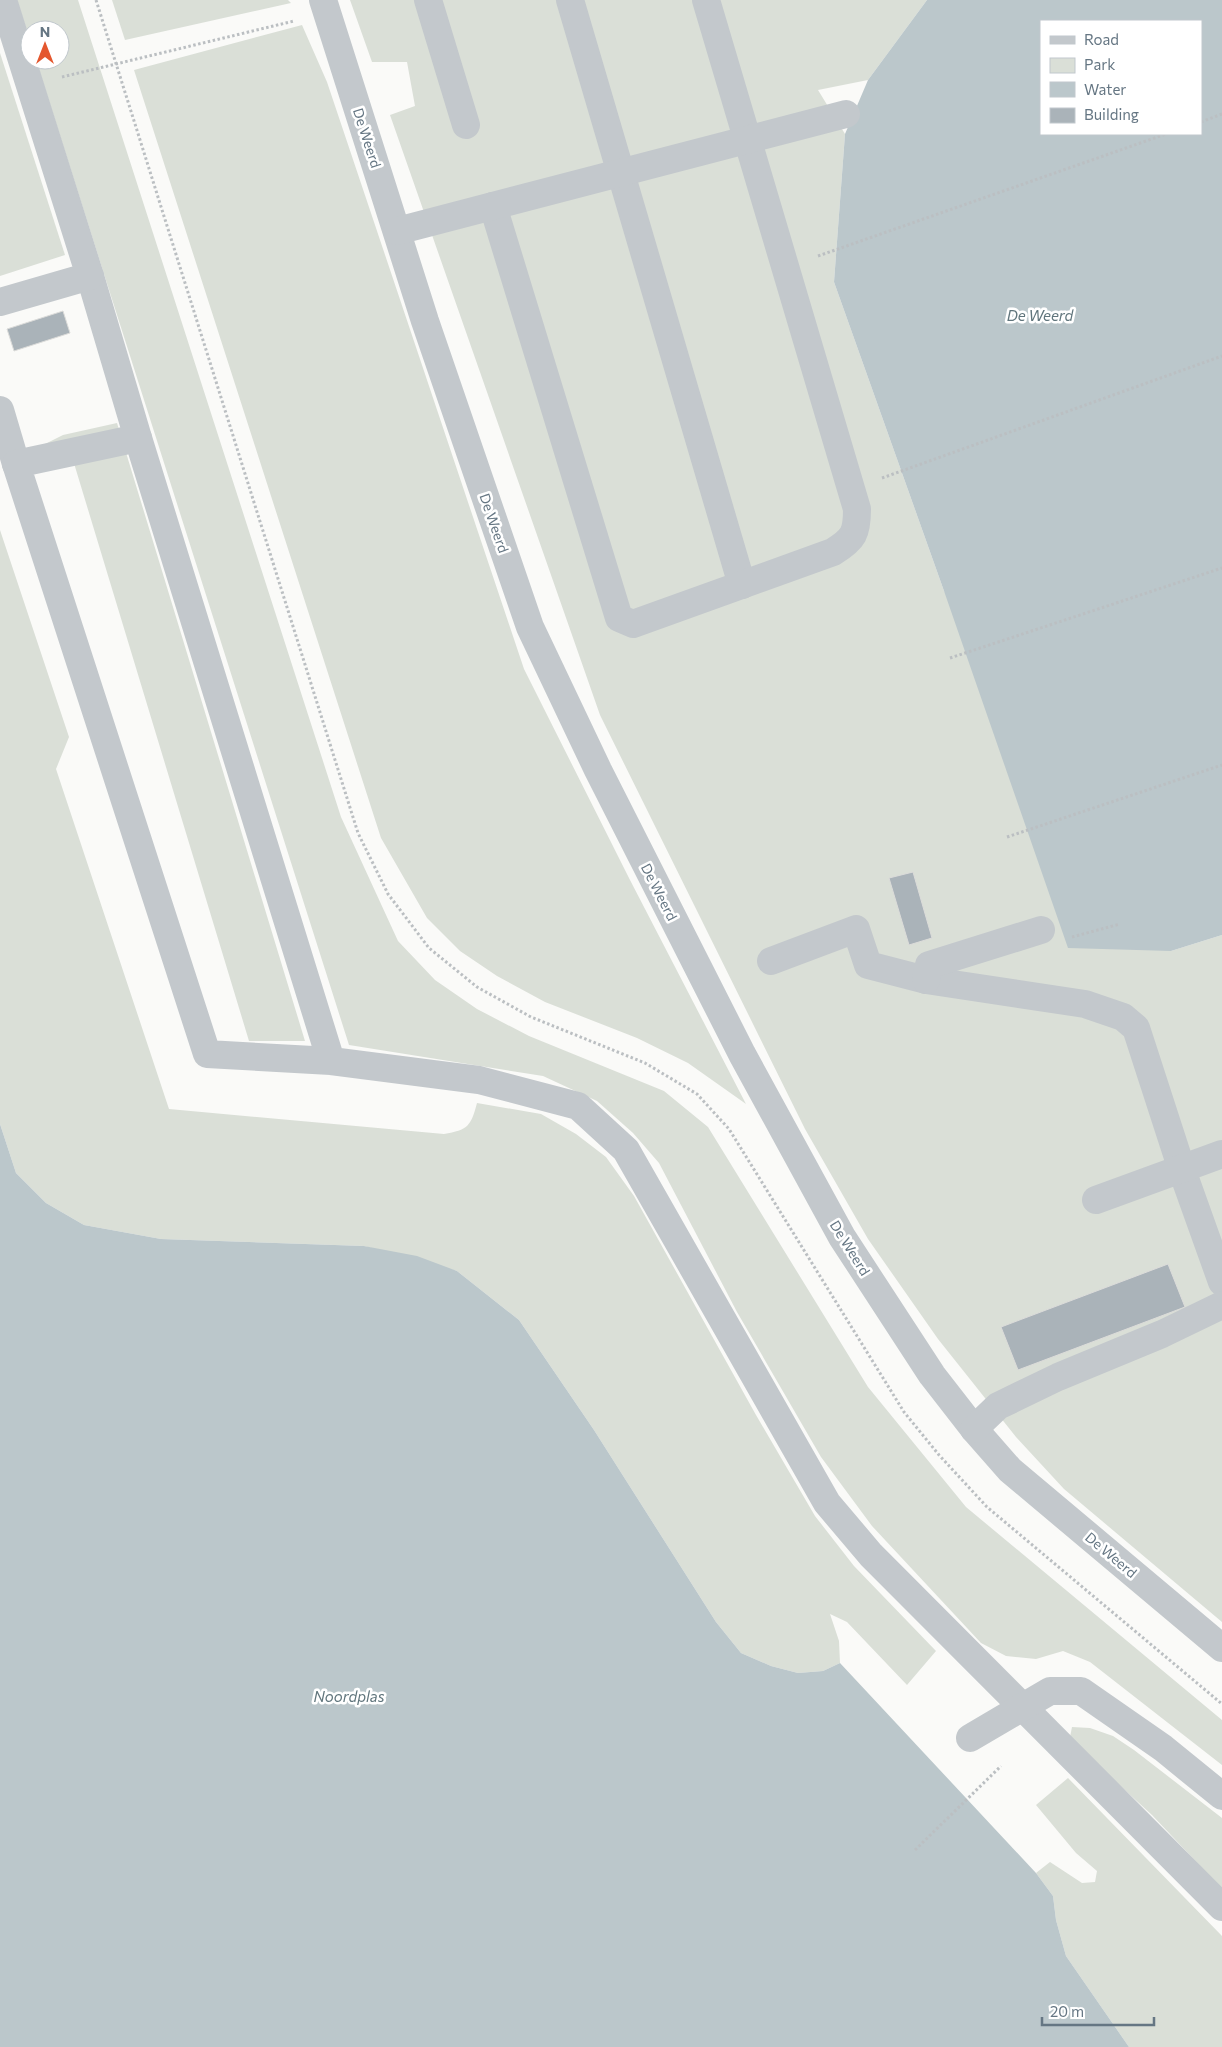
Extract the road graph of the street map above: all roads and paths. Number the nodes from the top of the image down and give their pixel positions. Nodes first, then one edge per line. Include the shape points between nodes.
1 (3, 0) edge
2 (96, 0) edge
3 (428, 0) edge
4 (570, 0) edge
5 (706, 0) edge
6 (325, 6) edge
7 (117, 65) junction
8 (30, 85) junction
9 (846, 114) dead end
10 (1222, 114) edge
11 (1202, 122) edge
12 (466, 125) dead end
13 (1163, 135) edge
14 (748, 140) junction
15 (619, 173) junction
16 (493, 206) junction
17 (396, 231) junction
18 (812, 258) dead end
19 (90, 276) junction
20 (0, 302) edge
21 (1222, 356) edge
22 (0, 410) edge
23 (138, 438) junction
24 (16, 464) junction
25 (877, 480) dead end
26 (1222, 568) edge
27 (742, 585) junction
28 (950, 658) dead end
29 (1222, 765) edge
30 (1007, 837) dead end
31 (1120, 924) dead end
32 (1053, 935) joint
33 (771, 961) dead end
34 (926, 980) junction
35 (331, 1061) junction
36 (1222, 1154) edge
37 (1182, 1169) junction
38 (1096, 1200) dead end
39 (1222, 1282) edge
40 (1222, 1305) edge
41 (974, 1429) junction
42 (1222, 1648) edge
43 (1222, 1704) edge
44 (1025, 1706) junction
45 (970, 1738) dead end
46 (1002, 1766) dead end
47 (1222, 1796) edge
48 (915, 1850) dead end
49 (1222, 1907) edge

1 - 8 street
2 - 7 path
3 - 12 street
4 - 15 street
5 - 14 street
6 - 7 path
6 - 17 street, De Weerd
7 - 8 path
7 - 43 path via 358,833 388,894 430,948 477,987 531,1017 645,1063 697,1094 729,1129 904,1412 940,1455 987,1507
8 - 19 street
9 - 14 street
10 - 11 path
13 - 18 path
14 - 15 street
14 - 27 street via 857,509 857,529 847,544 833,552
15 - 16 street
15 - 27 street
16 - 17 street
16 - 27 street via 619,618 633,624
17 - 41 street, De Weerd via 530,627 598,770 742,1054 842,1237 932,1376
19 - 20 street
19 - 23 street
21 - 25 path
22 - 24 street
23 - 24 street
23 - 35 street
24 - 35 street via 208,1054
26 - 28 path
29 - 30 path
31 - 32 path
32 - 34 street via 929,965
33 - 34 street via 856,929 868,965
34 - 37 street via 1085,1004 1123,1017 1136,1028
35 - 44 street via 479,1080 578,1106 626,1150 827,1504 871,1555
36 - 37 street
37 - 38 street
37 - 39 street
40 - 41 street via 998,1406
41 - 42 street, De Weerd via 1010,1470
44 - 45 street
44 - 47 street via 1050,1692 1081,1692 1164,1748
44 - 49 street
46 - 48 path

